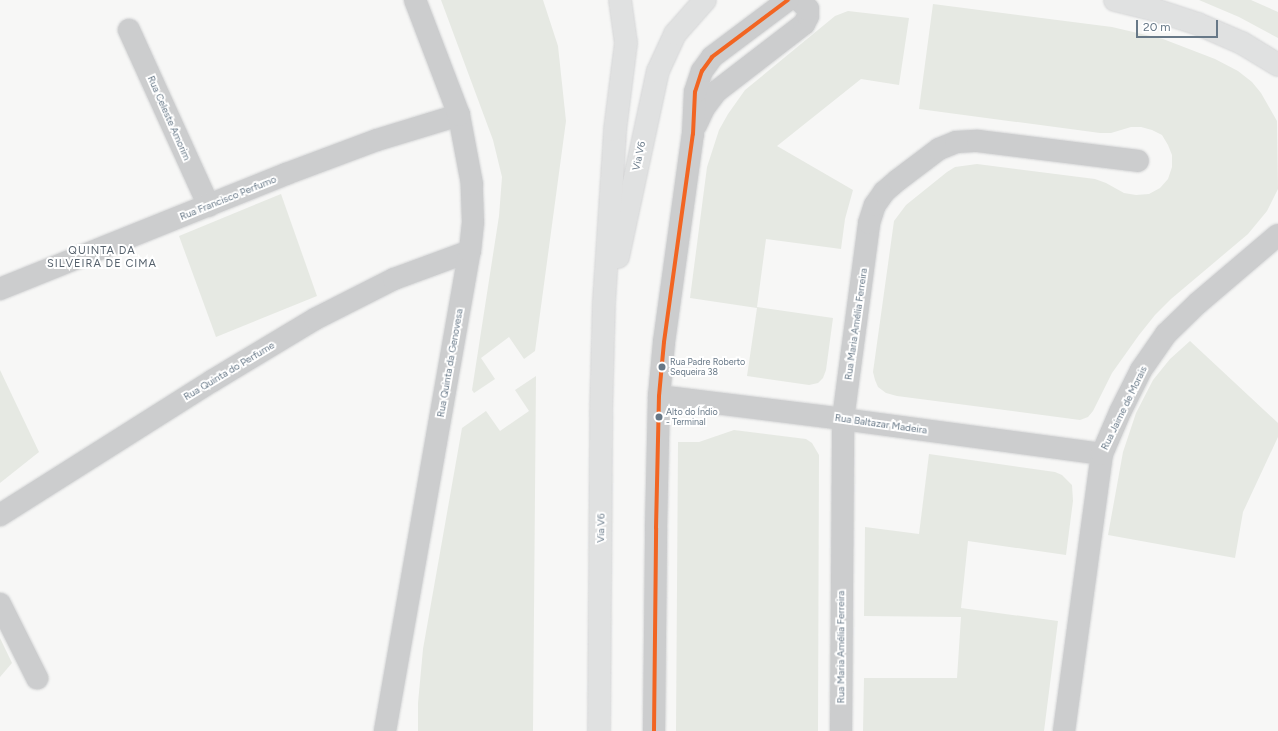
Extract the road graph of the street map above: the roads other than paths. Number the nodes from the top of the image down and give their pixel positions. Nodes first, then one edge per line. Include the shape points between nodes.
1 (415, 0) edge
2 (620, 0) edge
3 (705, 0) edge
4 (788, 0) edge
5 (799, 0) edge
6 (1115, 0) edge
7 (1156, 5) edge
8 (129, 30) dead end
9 (712, 57) junction
10 (1278, 65) edge
11 (734, 77) junction
12 (459, 115) junction
13 (692, 134) junction
14 (1138, 161) dead end
15 (209, 206) junction
16 (1278, 235) edge
17 (470, 251) junction
18 (2, 283) edge
19 (604, 325) junction
20 (659, 396) junction
21 (843, 419) junction
22 (1102, 454) junction
23 (0, 515) edge
24 (0, 604) edge
25 (37, 678) dead end
26 (385, 731) edge
27 (599, 731) edge
28 (654, 731) edge
29 (841, 731) edge
30 (1064, 731) edge

1 - 12 street, Rua Quinta da Genovesa
2 - 19 main road, Via V6 via 626,43 615,130
3 - 19 main road, Via V6 via 675,34 658,71
4 - 9 street
5 - 11 street via 808,9 804,24
6 - 7 main road
7 - 10 main road via 1242,43
8 - 15 street, Rua Celeste Amorim
9 - 11 street via 709,68 716,79 725,81
9 - 13 street via 697,82
11 - 13 street via 710,100
12 - 15 street, Rua Francisco Perfumo via 377,140
12 - 17 street, Rua Quinta da Genovesa via 472,184 473,222
13 - 20 street
14 - 21 street, Rua Maria Amélia Ferreira via 978,141 956,142 939,150 884,192 875,205 869,223
15 - 18 street, Rua Francisco Perfumo
16 - 22 street, Rua Jaime de Morais via 1198,303 1166,334 1141,370
17 - 23 street, Rua Quinta do Perfume via 394,279 315,319
17 - 26 street, Rua Quinta da Genovesa
19 - 27 main road, Via V6
20 - 21 street, Rua Baltazar Madeira
20 - 28 street
21 - 22 street, Rua Baltazar Madeira
21 - 29 street, Rua Maria Amélia Ferreira
22 - 30 street, Rua Jaime de Morais
24 - 25 street

